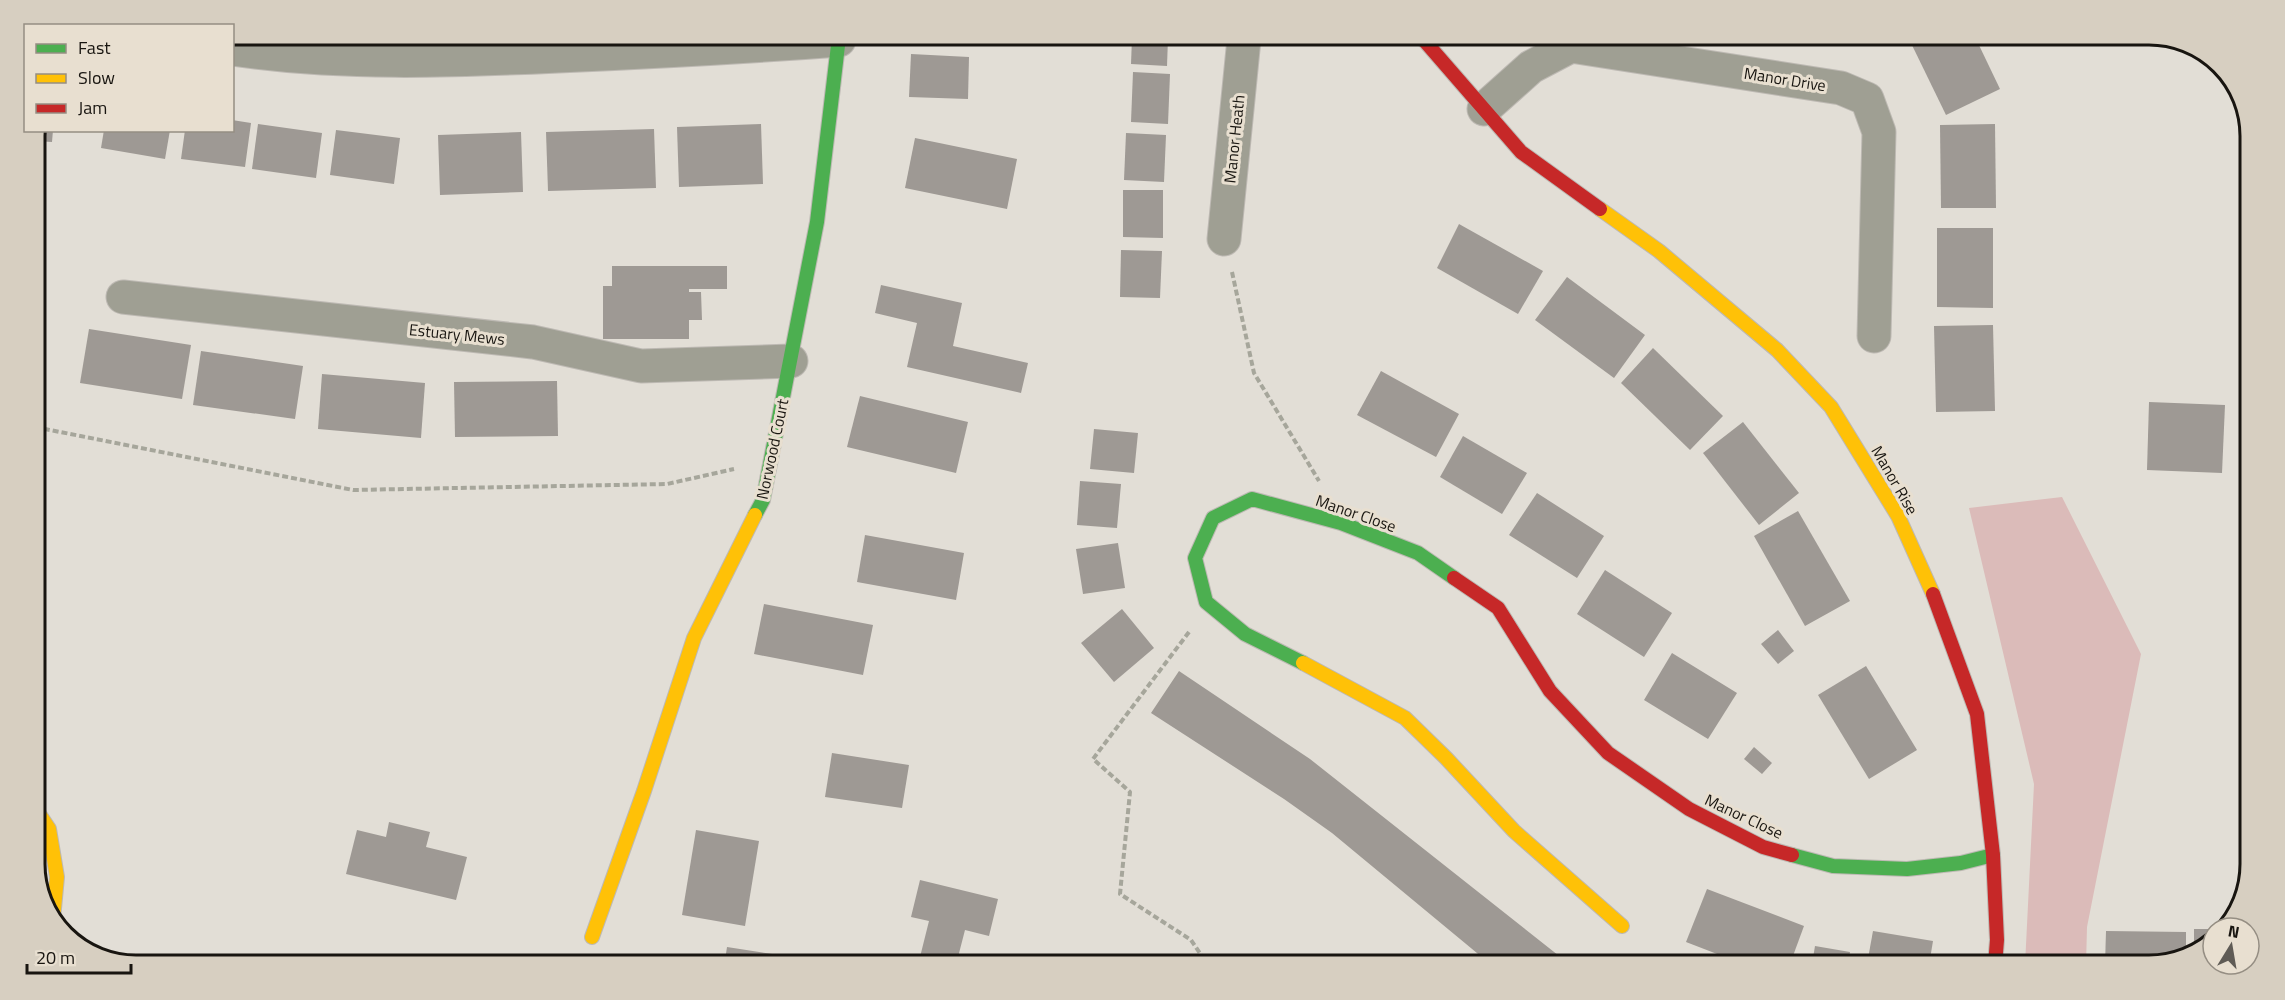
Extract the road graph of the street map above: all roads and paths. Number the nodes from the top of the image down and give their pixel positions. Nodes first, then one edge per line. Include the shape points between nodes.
1 (763, 45) edge
2 (838, 45) edge
3 (1243, 45) edge
4 (1428, 45) edge
5 (234, 49) edge
6 (1484, 109) junction
7 (1224, 239) joint
8 (123, 297) dead end
9 (1874, 336) dead end
10 (791, 360) junction
11 (45, 429) edge
12 (771, 461) junction
13 (1316, 517) junction
14 (1206, 602) junction
15 (45, 823) edge
16 (1993, 855) junction
17 (54, 904) edge
18 (1622, 926) dead end
19 (592, 937) dead end
20 (1201, 955) edge
21 (1996, 955) edge

1 - 5 street, Norwood Court via 431,62 281,56
2 - 10 street, Norwood Court via 817,222
3 - 7 street, Manor Heath
4 - 6 street, Manor Rise
6 - 9 street, Manor Drive via 1531,68 1571,46 1841,88 1867,99 1879,132
6 - 16 street, Manor Rise via 1521,152 1659,251 1777,350 1831,406 1899,516 1938,605 1977,714
7 - 13 path via 1254,372 1324,489
8 - 10 street, Estuary Mews via 533,342 641,366
10 - 12 street, Norwood Court
11 - 12 path via 353,490 667,484
12 - 19 street, Norwood Court via 763,500 694,638
13 - 14 street, Manor Close via 1252,500 1213,518 1195,558
13 - 16 street, Manor Close via 1418,553 1498,608 1550,691 1608,753 1689,809 1763,847 1833,866 1907,869
14 - 18 street via 1245,634 1406,718 1514,831
14 - 20 path via 1198,620 1093,759 1130,792 1120,894 1191,940
15 - 17 street via 57,877
16 - 21 street, Manor Rise

